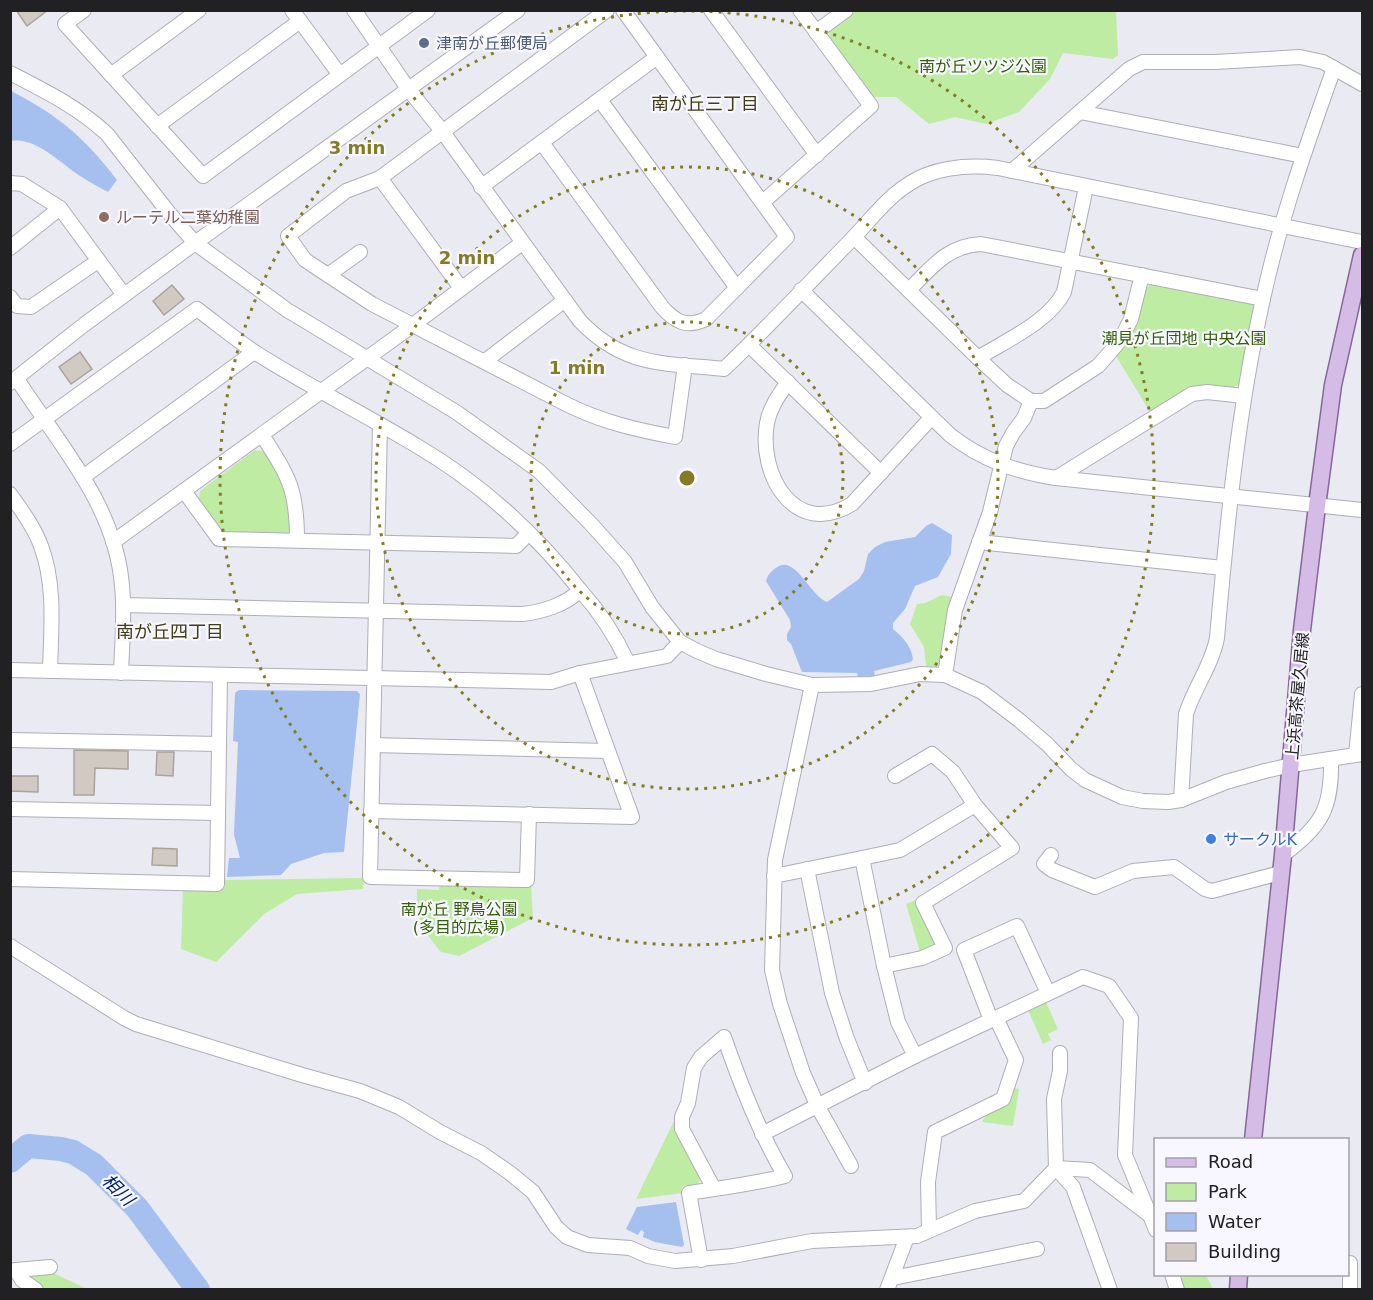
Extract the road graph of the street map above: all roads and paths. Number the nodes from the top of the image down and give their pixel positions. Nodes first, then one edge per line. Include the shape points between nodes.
1 (84, 10) edge
2 (199, 10) edge
3 (354, 10) edge
4 (518, 10) edge
5 (607, 10) edge
6 (623, 10) edge
7 (711, 10) edge
8 (800, 10) edge
9 (846, 10) edge
10 (420, 13) edge
11 (296, 16) edge
12 (816, 32) junction
13 (380, 47) junction
14 (657, 57) junction
15 (1334, 68) junction
16 (10, 73) edge
17 (111, 75) junction
18 (340, 75) junction
19 (1362, 84) edge
20 (409, 90) junction
21 (600, 100) junction
22 (1080, 112) junction
23 (157, 126) junction
24 (442, 131) junction
25 (542, 143) junction
26 (817, 155) junction
27 (1303, 156) junction
28 (1012, 171) junction
29 (380, 178) junction
30 (10, 183) edge
31 (482, 187) junction
32 (1086, 187) junction
33 (763, 202) junction
34 (60, 208) junction
35 (1281, 226) junction
36 (854, 237) junction
37 (1362, 242) edge
38 (195, 243) junction
39 (522, 243) junction
40 (10, 248) edge
41 (360, 252) dead end
42 (1362, 255) edge
43 (1071, 260) junction
44 (98, 261) junction
45 (328, 275) junction
46 (1142, 275) junction
47 (462, 288) junction
48 (737, 288) junction
49 (801, 290) junction
50 (909, 290) junction
51 (124, 295) junction
52 (10, 297) edge
53 (1263, 299) junction
54 (565, 300) junction
55 (413, 325) junction
56 (749, 345) junction
57 (254, 352) junction
58 (366, 358) junction
59 (978, 358) junction
60 (485, 361) junction
61 (685, 365) junction
62 (14, 381) edge
63 (788, 382) junction
64 (320, 392) junction
65 (1244, 396) junction
66 (1031, 401) junction
67 (931, 418) junction
68 (43, 419) junction
69 (380, 425) junction
70 (262, 435) junction
71 (10, 444) edge
72 (1002, 466) junction
73 (881, 473) junction
74 (83, 477) junction
75 (1056, 478) junction
76 (184, 491) junction
77 (10, 494) edge
78 (1231, 496) junction
79 (1317, 506) junction
80 (1362, 510) edge
81 (529, 533) junction
82 (297, 540) junction
83 (378, 541) junction
84 (113, 542) junction
85 (979, 542) junction
86 (1223, 568) junction
87 (580, 590) junction
88 (123, 605) junction
89 (376, 610) junction
90 (680, 642) junction
91 (628, 663) junction
92 (10, 670) edge
93 (50, 671) junction
94 (121, 673) junction
95 (580, 673) junction
96 (220, 675) junction
97 (945, 675) junction
98 (375, 678) junction
99 (812, 685) junction
100 (1362, 694) edge
101 (10, 740) edge
102 (219, 744) junction
103 (373, 744) junction
104 (608, 751) junction
105 (1359, 755) edge
106 (1331, 759) junction
107 (1291, 765) junction
108 (895, 776) dead end
109 (1181, 800) junction
110 (975, 805) junction
111 (10, 809) edge
112 (371, 811) junction
113 (218, 813) junction
114 (529, 814) junction
115 (1051, 855) dead end
116 (1283, 855) junction
117 (862, 858) junction
118 (807, 869) junction
119 (1280, 873) junction
120 (774, 876) junction
121 (10, 879) edge
122 (10, 946) edge
123 (884, 966) junction
124 (1048, 993) junction
125 (994, 1019) junction
126 (1060, 1053) dead end
127 (915, 1056) junction
128 (865, 1083) junction
129 (818, 1107) junction
130 (762, 1134) junction
131 (1253, 1138) edge
132 (851, 1166) dead end
133 (1056, 1168) junction
134 (714, 1189) junction
135 (1152, 1216) edge
136 (929, 1230) junction
137 (907, 1237) junction
138 (1037, 1249) dead end
139 (701, 1260) junction
140 (1353, 1263) edge
141 (50, 1267) dead end
142 (13, 1270) edge
143 (890, 1284) edge
144 (36, 1290) edge
145 (1110, 1290) edge
146 (1350, 1290) edge

1 - 17 street via 66,24
2 - 17 street
3 - 13 street
4 - 20 street
5 - 24 street
6 - 14 street
7 - 26 street
8 - 12 street
9 - 12 street
10 - 13 street
11 - 18 street
11 - 23 street
12 - 26 street via 871,106
13 - 18 street
13 - 20 street
14 - 21 street
14 - 33 street
15 - 19 street
15 - 22 street via 1300,57 1143,62 1129,69
15 - 27 street
16 - 38 street via 71,104 96,124
17 - 23 street
18 - 23 street via 203,176
20 - 24 street
20 - 38 street
21 - 25 street
21 - 48 street
22 - 27 street
22 - 28 street
24 - 29 street
24 - 31 street
25 - 31 street
25 - 48 street via 674,319 690,324 706,319
26 - 33 street
27 - 35 street
28 - 32 street
28 - 36 street via 974,166 949,168 925,176 892,197
29 - 45 street via 346,191 288,236 305,260
29 - 47 street
30 - 34 street via 21,184
31 - 39 street
32 - 35 street
32 - 43 street
33 - 48 street via 787,237
34 - 40 street
34 - 44 street
35 - 37 street
35 - 53 street
36 - 49 street
36 - 50 street
38 - 51 street
38 - 58 street via 287,310
39 - 47 street
39 - 54 street
41 - 45 street
42 - 79 main road, 上浜高茶屋久居線 via 1332,385
43 - 46 street
43 - 50 street via 972,244 944,256
43 - 59 street via 1064,292 1054,306 1040,320
44 - 51 street
44 - 52 street via 32,307 17,306
45 - 55 street
46 - 53 street
46 - 66 street via 1131,319 1115,348 1098,366 1044,401
47 - 55 street
49 - 56 street
49 - 67 street
50 - 59 street
51 - 62 street
53 - 65 street
54 - 60 street
54 - 61 street via 603,343 632,357
55 - 58 street
55 - 60 street
56 - 61 street via 724,369
56 - 63 street
57 - 64 street
57 - 68 street via 197,309
57 - 74 street
58 - 64 street
58 - 90 street via 456,412 539,471 625,562 652,607
59 - 66 street
60 - 61 street via 588,415 675,437
62 - 68 street
63 - 73 street
63 - 73 street via 770,413 766,445 771,473 790,504 823,514 846,508
64 - 69 street
64 - 70 street
65 - 75 street via 1192,394
65 - 78 street
66 - 72 street via 1006,446
67 - 72 street via 963,445
67 - 73 street
68 - 71 street
68 - 74 street
69 - 81 street via 457,472
69 - 83 street
70 - 76 street
70 - 82 street via 291,486 297,508
72 - 75 street
72 - 85 street
74 - 84 street
75 - 78 street
76 - 82 street via 219,539
76 - 84 street
77 - 93 street via 42,547 48,573
78 - 79 street
78 - 86 street
79 - 80 street
79 - 107 main road, 上浜高茶屋久居線
81 - 83 street via 516,546
81 - 87 street
82 - 83 street
83 - 89 street
84 - 88 street
85 - 86 street
85 - 97 street via 955,610
86 - 109 street via 1214,651 1186,714
87 - 89 street via 572,598 534,613
87 - 91 street
88 - 89 street
88 - 94 street
89 - 98 street
90 - 91 street via 666,656
90 - 99 street via 716,659
91 - 95 street
92 - 93 street
93 - 94 street
94 - 96 street
95 - 98 street via 550,682
95 - 104 street
96 - 98 street
96 - 102 street
97 - 99 street via 920,674 871,684
97 - 109 street via 973,687 1019,720 1085,780 1122,797
98 - 103 street
99 - 120 street
100 - 105 street
101 - 102 street
102 - 113 street
103 - 104 street
103 - 112 street
104 - 114 street via 632,817
105 - 106 street
106 - 107 street
106 - 116 street via 1330,794 1324,812 1305,838
107 - 109 street via 1226,782
107 - 116 main road, 上浜高茶屋久居線
108 - 110 street via 932,754 953,772
110 - 117 street via 900,850
110 - 123 street via 1012,848 923,903 945,948 922,958
111 - 113 street
112 - 114 street
112 - 114 street via 370,877 527,879
113 - 121 street via 217,884
115 - 119 street via 1044,864 1052,870 1095,887 1133,871 1174,867 1212,891
116 - 119 main road, 上浜高茶屋久居線
117 - 118 street
117 - 123 street
118 - 120 street
118 - 128 street via 832,993
119 - 131 main road, 上浜高茶屋久居線
120 - 129 street via 772,970 792,1040
122 - 139 street via 136,1024 360,1090 399,1107 510,1173 532,1191 556,1227 576,1242 630,1248 675,1261
123 - 127 street via 898,1022
124 - 125 street
124 - 125 street via 1017,927 964,950
124 - 135 street via 1083,977 1109,986 1131,1018 1125,1155
125 - 127 street
125 - 136 street via 1016,1060 1013,1070 1003,1099 935,1132 928,1182
126 - 133 street via 1054,1099
127 - 128 street
128 - 129 street
129 - 130 street
129 - 132 street
130 - 134 street via 785,1176
130 - 134 street via 723,1037 694,1068 682,1118 682,1129
133 - 135 street via 1090,1170
133 - 136 street via 1024,1201 975,1211
133 - 145 street via 1073,1187
134 - 139 street via 689,1193
136 - 137 street
137 - 139 street via 813,1241
137 - 143 street
138 - 143 street
140 - 146 street
141 - 142 street
142 - 144 street

